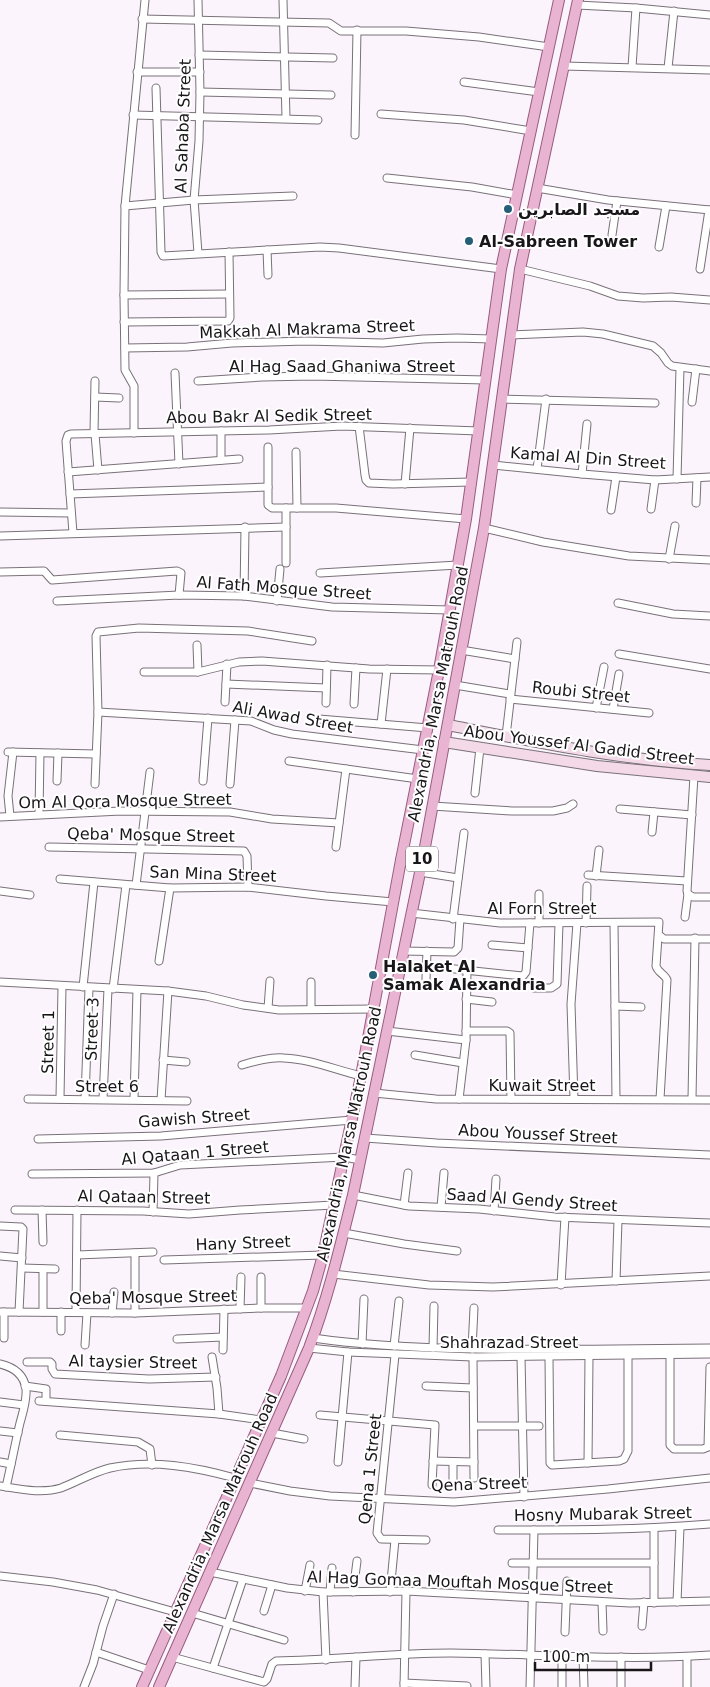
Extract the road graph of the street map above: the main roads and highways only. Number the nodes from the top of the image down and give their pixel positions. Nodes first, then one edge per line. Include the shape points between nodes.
1 (559, 0) edge
2 (578, 2) edge
3 (526, 153) junction
4 (544, 156) junction
5 (457, 569) junction
6 (476, 577) junction
7 (401, 860) junction
8 (421, 868) junction
9 (142, 1687) edge
10 (159, 1687) edge

1 - 3 main road, Alexandria, Marsa Matrouh Road / 10
2 - 4 main road, Alexandria, Marsa Matrouh Road / 10
3 - 4 main road
3 - 5 main road, Alexandria, Marsa Matrouh Road / 10 via 501,269
4 - 6 main road, Alexandria, Marsa Matrouh Road / 10 via 520,269
5 - 6 main road
5 - 7 main road, Alexandria, Marsa Matrouh Road / 10
6 - 8 main road, Alexandria, Marsa Matrouh Road / 10
7 - 8 main road
7 - 9 main road, Alexandria, Marsa Matrouh Road / 10 via 361,1076 323,1254 281,1376
8 - 10 main road, Alexandria, Marsa Matrouh Road / 10 via 334,1274 309,1348

